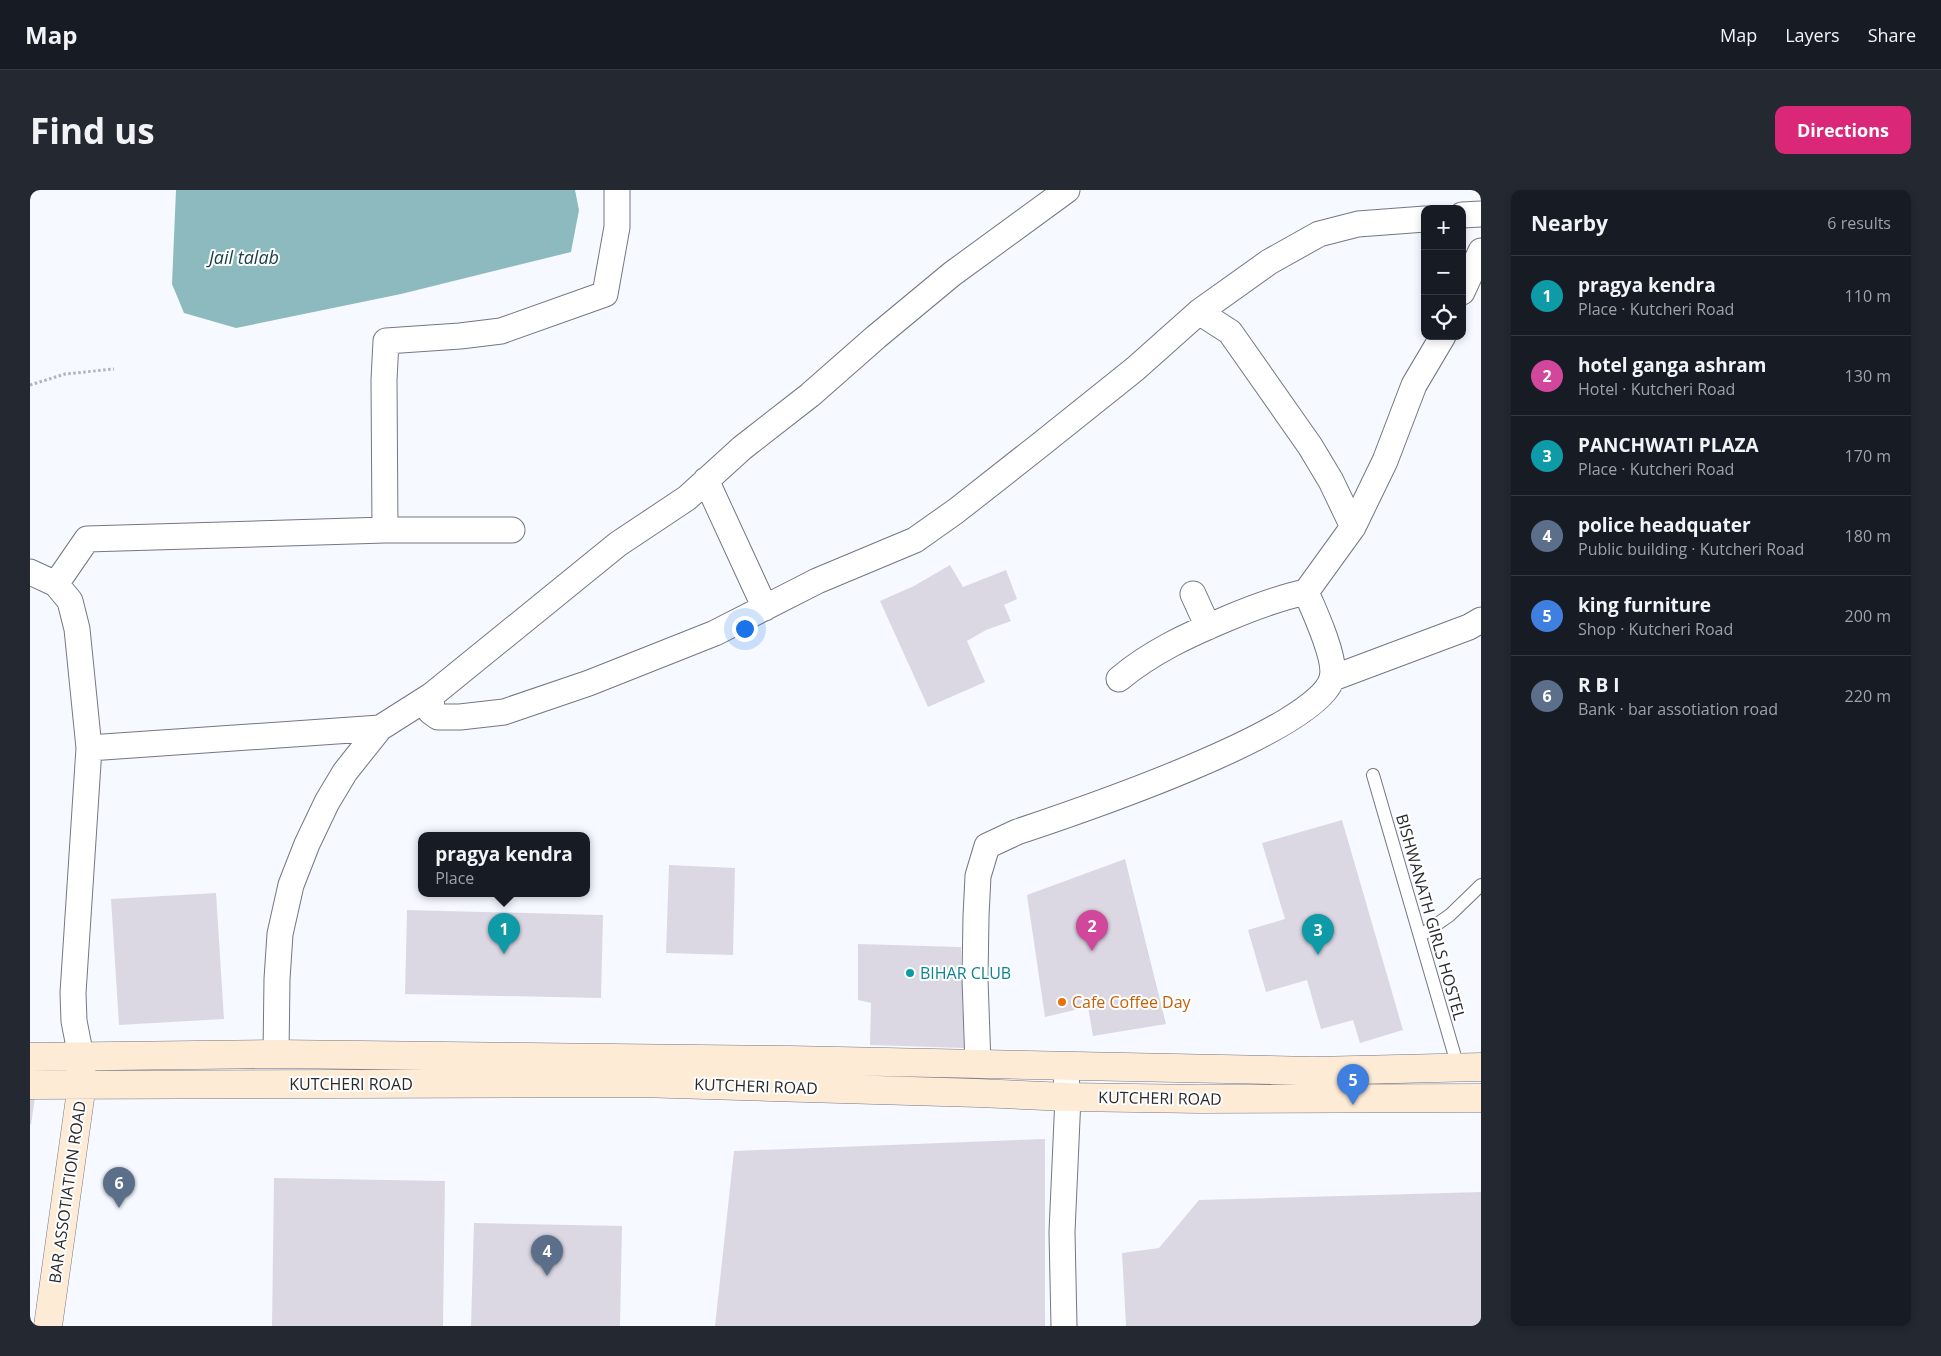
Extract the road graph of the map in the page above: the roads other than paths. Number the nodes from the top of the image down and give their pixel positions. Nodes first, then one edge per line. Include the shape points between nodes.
1 (616, 190) edge
2 (1067, 190) edge
3 (1481, 214) edge
4 (1466, 215) edge
5 (1421, 219) edge
6 (1481, 251) edge
7 (1466, 283) edge
8 (1199, 312) junction
9 (1441, 340) edge
10 (706, 480) junction
11 (1353, 526) junction
12 (385, 530) junction
13 (512, 530) dead end
14 (30, 572) edge
15 (56, 584) junction
16 (1306, 592) junction
17 (1193, 594) dead end
18 (765, 608) junction
19 (1481, 620) edge
20 (1208, 627) junction
21 (1332, 678) junction
22 (1119, 679) dead end
23 (432, 695) junction
24 (380, 728) junction
25 (89, 748) junction
26 (1373, 775) dead end
27 (1481, 885) edge
28 (1420, 936) junction
29 (276, 1054) junction
30 (30, 1057) edge
31 (81, 1057) junction
32 (978, 1065) junction
33 (1065, 1066) junction
34 (1469, 1067) edge
35 (82, 1084) junction
36 (30, 1085) edge
37 (1068, 1097) junction
38 (1481, 1098) edge
39 (48, 1326) edge
40 (1064, 1326) edge

1 - 12 street via 617,227 605,294 501,330 386,341
2 - 10 street via 952,274
3 - 4 street
5 - 8 street via 1358,224 1318,234 1269,262
6 - 7 street
8 - 11 street via 1230,332 1331,480
8 - 18 street via 1135,369 1040,445 914,540 817,581
9 - 11 street via 1414,385 1385,461
10 - 18 street
10 - 23 street via 687,498 618,544
11 - 16 street
12 - 13 street
12 - 15 street via 87,539
14 - 15 street
15 - 25 street via 70,601 76,629
16 - 20 street via 1283,597
16 - 21 street via 1324,635
17 - 20 street
18 - 23 street via 715,633 590,683 504,712 438,717 431,712
19 - 21 street
20 - 22 street via 1154,653
21 - 32 street via 1328,688 1312,703 1274,729 1223,754 987,846 978,876 976,916
23 - 24 street
24 - 25 street
24 - 29 street via 345,772 327,802 291,886 280,934
25 - 31 street via 73,993
26 - 28 lane, BISHWANATH GIRLS HOSTEL
27 - 28 lane via 1450,916
28 - 34 lane, BISHWANATH GIRLS HOSTEL
29 - 31 main road
29 - 32 main road
30 - 31 main road
31 - 35 main road, BAR ASSOTIATION ROAD
32 - 33 main road
33 - 34 main road via 1314,1071
33 - 37 street
35 - 36 main road, KUTCHERI ROAD
35 - 37 main road, KUTCHERI ROAD via 639,1083
35 - 39 main road, BAR ASSOTIATION ROAD
37 - 38 main road, KUTCHERI ROAD
37 - 40 street via 1062,1232

